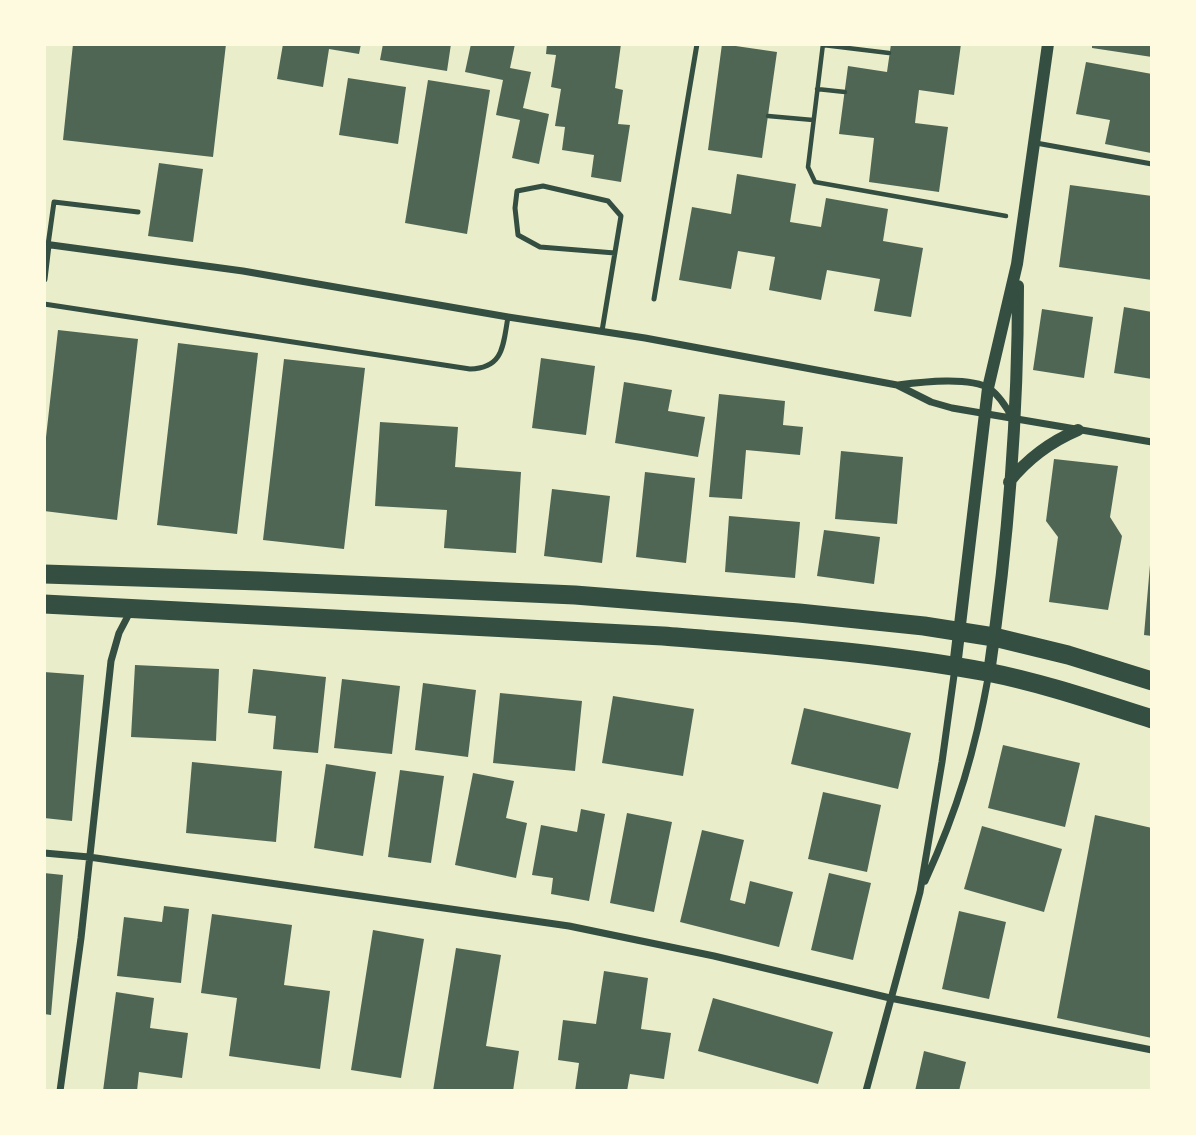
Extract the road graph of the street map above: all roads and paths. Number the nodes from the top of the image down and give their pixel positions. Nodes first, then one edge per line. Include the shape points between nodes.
1 (697, 44) edge
2 (823, 44) edge
3 (1048, 44) edge
4 (889, 53) dead end
5 (817, 89) junction
6 (845, 92) dead end
7 (768, 116) dead end
8 (813, 120) junction
9 (1036, 143) junction
10 (1152, 164) edge
11 (138, 212) dead end
12 (1025, 219) junction
13 (46, 245) edge
14 (615, 253) junction
15 (1017, 264) junction
16 (44, 279) edge
17 (654, 299) dead end
18 (44, 304) edge
19 (508, 317) junction
20 (602, 331) junction
21 (897, 385) junction
22 (988, 388) junction
23 (984, 415) junction
24 (1013, 420) junction
25 (1078, 430) junction
26 (1152, 442) edge
27 (1009, 483) junction
28 (44, 574) edge
29 (44, 604) edge
30 (132, 608) junction
31 (960, 631) junction
32 (994, 637) junction
33 (955, 667) junction
34 (989, 673) junction
35 (1152, 681) edge
36 (1152, 719) edge
37 (44, 853) edge
38 (89, 857) junction
39 (920, 892) junction
40 (890, 998) junction
41 (1152, 1050) edge
42 (60, 1091) edge
43 (866, 1091) edge

1 - 17 lane
2 - 4 path
2 - 5 path
3 - 9 street
5 - 6 path
5 - 8 path
7 - 8 path
8 - 12 path via 808,167 815,182
9 - 10 lane
9 - 12 street
11 - 13 lane via 54,202
12 - 15 street
13 - 16 street
13 - 19 street via 243,271
14 - 14 lane via 621,216 608,201 543,186 517,191 518,234 540,247
14 - 20 lane
15 - 22 street
15 - 24 street
18 - 19 lane via 470,369 498,358
19 - 20 street
20 - 21 street
21 - 22 street via 955,381
21 - 23 street via 931,402
22 - 23 street
22 - 24 street
23 - 24 street
23 - 31 street
24 - 25 street
24 - 27 street
25 - 26 street
25 - 27 street via 1035,454
27 - 32 street
28 - 31 highway via 587,596
29 - 30 highway
30 - 33 highway via 663,636
30 - 38 street via 111,661
31 - 32 highway
31 - 33 street
32 - 34 street
32 - 35 highway
33 - 34 highway
33 - 39 street
34 - 36 highway
34 - 39 street via 968,772
37 - 38 street
38 - 40 street via 569,926
38 - 42 street
39 - 40 street
40 - 41 street
40 - 43 street

